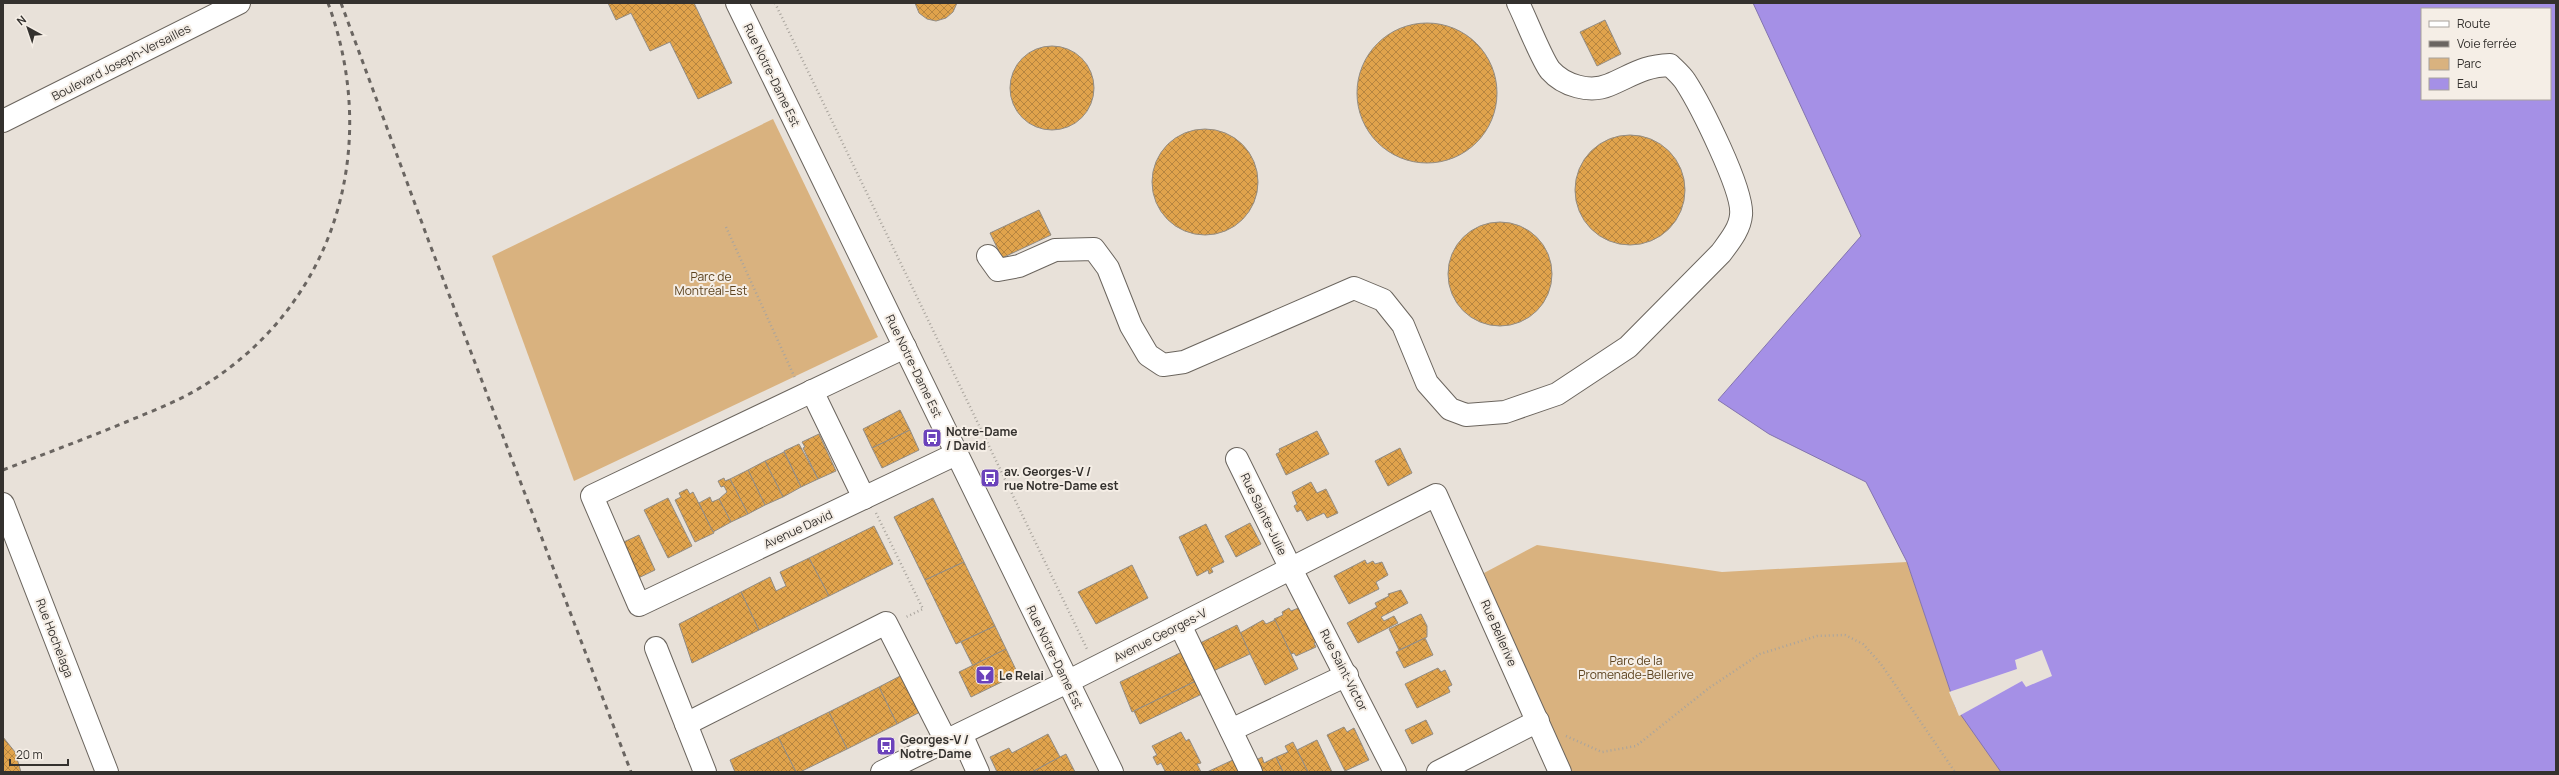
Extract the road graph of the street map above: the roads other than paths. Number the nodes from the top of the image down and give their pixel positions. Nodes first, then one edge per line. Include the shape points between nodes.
1 (239, 3) edge
2 (737, 3) edge
3 (1518, 3) edge
4 (3, 121) edge
5 (988, 256) dead end
6 (905, 347) junction
7 (807, 394) junction
8 (956, 454) junction
9 (1237, 459) dead end
10 (1436, 495) joint
11 (3, 504) edge
12 (870, 506) junction
13 (1290, 568) junction
14 (1180, 625) junction
15 (656, 648) dead end
16 (1347, 675) junction
17 (1067, 682) junction
18 (1538, 721) junction
19 (686, 724) junction
20 (1231, 730) junction
21 (953, 737) junction
22 (107, 772) edge
23 (705, 772) edge
24 (882, 772) edge
25 (978, 772) edge
26 (1112, 772) edge
27 (1251, 772) edge
28 (1395, 772) edge
29 (1438, 772) edge
30 (1560, 772) edge

1 - 4 street, Boulevard Joseph-Versailles
2 - 6 street, Rue Notre-Dame Est
3 - 5 street via 1550,69 1560,78 1584,89 1607,86 1651,66 1670,66 1688,87 1735,182 1741,203 1741,217 1734,235 1721,253 1628,347 1557,394 1505,412 1466,415 1450,409 1428,383 1403,325 1383,300 1354,288 1184,362 1163,365 1148,355 1131,326 1108,268 1094,249 1055,250 1019,266 998,270
6 - 7 street
6 - 8 street, Rue Notre-Dame Est
7 - 12 street
7 - 12 street, Avenue David via 592,496 639,605
8 - 12 street, Avenue David
8 - 17 street, Rue Notre-Dame Est
9 - 13 street, Rue Sainte-Julie
10 - 13 street, Avenue Georges-V
10 - 18 street, Rue Bellerive
11 - 22 street, Rue Hochelaga
13 - 14 street, Avenue Georges-V
13 - 16 street, Rue Saint-Victor
14 - 17 street, Avenue Georges-V
14 - 20 street
15 - 19 street
16 - 20 street
16 - 28 street, Rue Saint-Victor
17 - 21 street, Avenue Georges-V
17 - 26 street, Rue Notre-Dame Est
18 - 29 street
18 - 30 street, Rue Bellerive
19 - 21 street via 886,623
19 - 23 street
20 - 27 street
21 - 24 street, Avenue Georges-V
21 - 25 street

